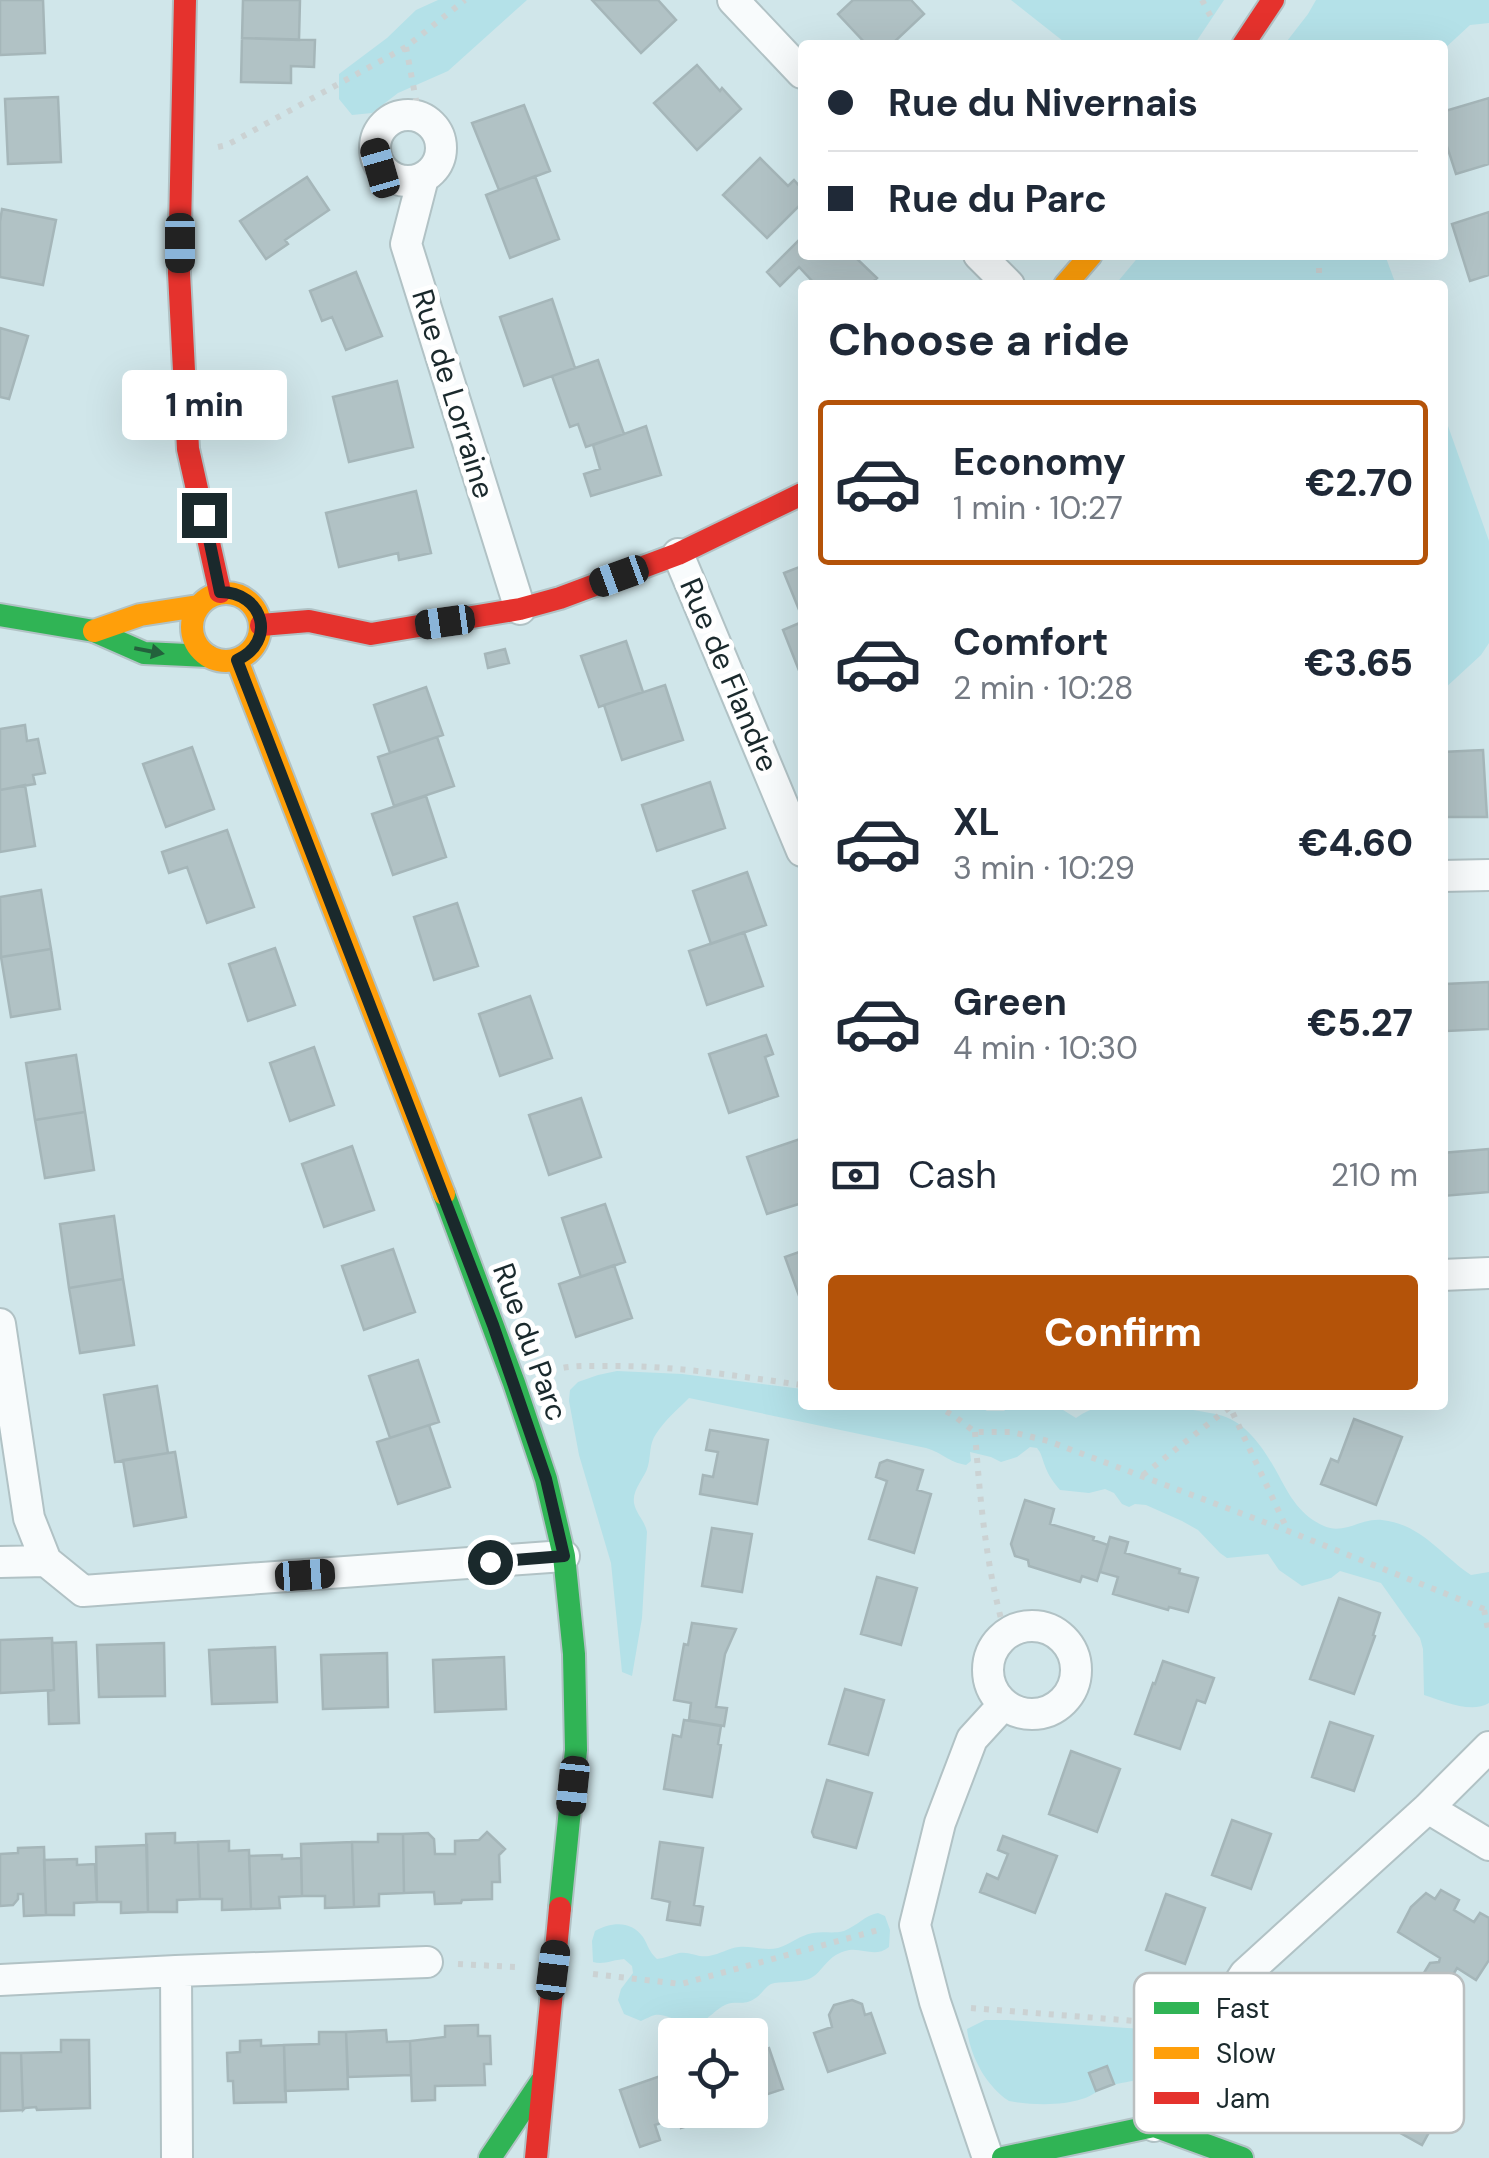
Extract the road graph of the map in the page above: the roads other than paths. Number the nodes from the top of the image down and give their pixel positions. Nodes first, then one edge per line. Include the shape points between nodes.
1 (185, 0) edge
2 (733, 0) edge
3 (1273, 0) edge
4 (1246, 40) edge
5 (798, 69) edge
6 (423, 178) junction
7 (985, 260) edge
8 (1087, 260) edge
9 (1004, 280) edge
10 (1069, 280) edge
11 (798, 496) edge
12 (678, 554) junction
13 (220, 592) junction
14 (198, 606) junction
15 (520, 609) junction
16 (0, 615) edge
17 (261, 626) junction
18 (94, 631) junction
19 (208, 656) junction
20 (237, 660) junction
21 (798, 841) edge
22 (1448, 876) edge
23 (1489, 876) edge
24 (1489, 1273) edge
25 (1448, 1276) edge
26 (0, 1324) edge
27 (564, 1556) junction
28 (46, 1561) junction
29 (0, 1562) edge
30 (1004, 1704) junction
31 (1489, 1747) edge
32 (1428, 1808) junction
33 (1489, 1844) edge
34 (427, 1962) road end
35 (176, 1970) junction
36 (1246, 1973) edge
37 (0, 1980) edge
38 (542, 2081) junction
39 (1134, 2130) edge
40 (1173, 2133) edge
41 (177, 2158) edge
42 (490, 2158) edge
43 (536, 2158) edge
44 (988, 2158) edge
45 (1002, 2158) edge
46 (1242, 2158) edge

1 - 13 street via 179,274 188,448
2 - 5 street
3 - 4 street
6 - 6 street via 437,165 442,147 436,128 419,116 398,116 380,128 374,147 380,168 398,180
6 - 15 street, Rue de Lorraine via 406,244
7 - 9 street
8 - 10 street
11 - 12 street
12 - 15 street
12 - 21 street, Rue de Flandre
13 - 14 street
13 - 17 street via 243,596
14 - 18 street
14 - 19 street via 192,633
15 - 17 street via 371,634 309,621
16 - 18 street
17 - 20 street via 257,643
18 -> 19 street via 144,653
19 - 20 street
20 - 27 street, Rue du Parc via 514,1383
22 - 23 street
24 - 25 street
26 - 28 street via 29,1518
27 - 28 street via 83,1590
27 - 38 street, Rue du Parc via 576,1750
28 - 29 street
30 - 30 street via 1040,1714 1062,1703 1075,1685 1070,1645 1052,1629 1028,1624 996,1642 988,1677
30 - 44 street via 972,1740 940,1823 915,1924
31 - 32 street
32 - 33 street
32 - 36 street
34 - 35 street
35 - 37 street
35 - 41 street
38 - 42 street, Rue du Parc
38 - 43 street, Rue du Parc
39 - 45 street
40 - 46 street

